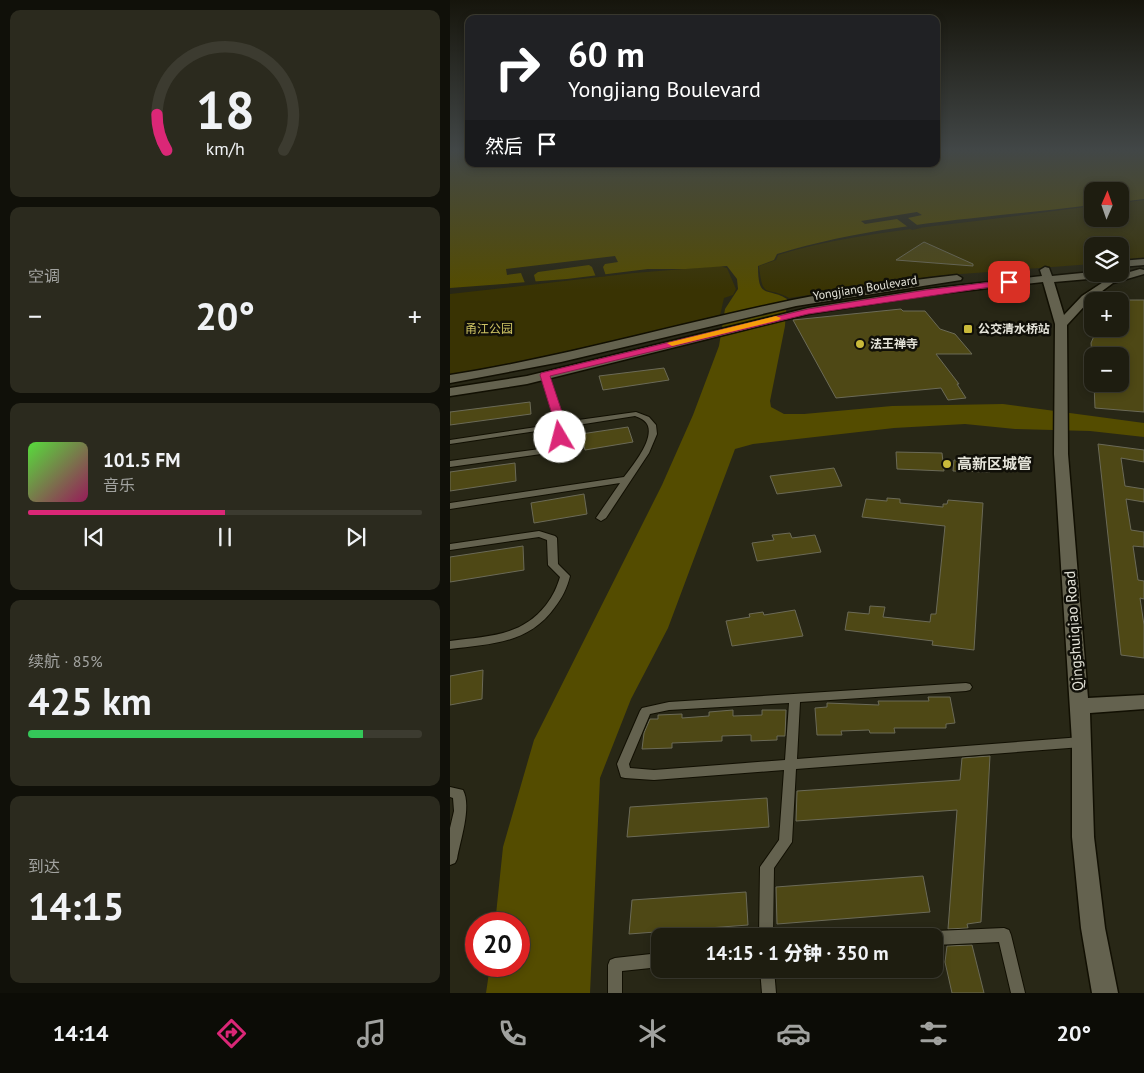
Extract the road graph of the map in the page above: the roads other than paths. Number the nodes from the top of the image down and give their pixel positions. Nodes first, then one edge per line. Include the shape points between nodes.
1 (1129, 266) edge
2 (1084, 268) edge
3 (1143, 268) edge
4 (1129, 271) edge
5 (1084, 274) edge
6 (1047, 275) junction
7 (1061, 324) junction
8 (545, 375) junction
9 (450, 379) edge
10 (450, 392) edge
11 (560, 424) junction
12 (450, 442) edge
13 (450, 464) edge
14 (627, 479) junction
15 (450, 506) edge
16 (601, 518) dead end
17 (450, 547) edge
18 (450, 645) edge
19 (966, 687) dead end
20 (795, 698) junction
21 (1144, 702) edge
22 (1080, 706) junction
23 (1082, 742) junction
24 (790, 766) junction
25 (450, 792) edge
26 (450, 859) edge
27 (766, 928) edge
28 (943, 938) edge
29 (651, 961) edge
30 (768, 978) edge
31 (616, 993) edge
32 (769, 993) edge
33 (1018, 993) edge
34 (1105, 993) edge

1 - 3 main road
2 - 6 main road, Yongjiang Boulevard
3 - 4 main road
3 - 7 main road via 1108,281
5 - 6 main road, Yongjiang Boulevard
6 - 7 main road, Qingshuiqiao Road
6 - 8 main road, Yongjiang Boulevard via 808,311
6 - 9 main road, Yongjiang Boulevard via 932,281 827,296 622,344
7 - 22 main road, Qingshuiqiao Road via 1061,454
8 - 10 main road, Yongjiang Boulevard
8 - 11 lane
11 - 12 lane
11 - 13 lane via 559,449
11 - 14 lane via 636,414 646,416 652,422 653,434 643,459
14 - 15 lane
14 - 16 lane
17 - 18 lane via 539,534 552,538 553,565 565,576 560,592 535,626 522,633
19 - 20 lane
20 - 24 lane
20 - 24 lane via 669,706 646,711 623,764 625,773 654,775
21 - 22 main road
22 - 23 main road, Qingshuiqiao Road
23 - 24 lane
23 - 34 main road, Qingshuiqiao Road via 1083,837
24 - 27 lane via 785,842 767,867
25 - 26 lane via 459,794 460,811
28 - 33 lane via 1004,935
29 - 31 lane via 616,965
30 - 32 lane

